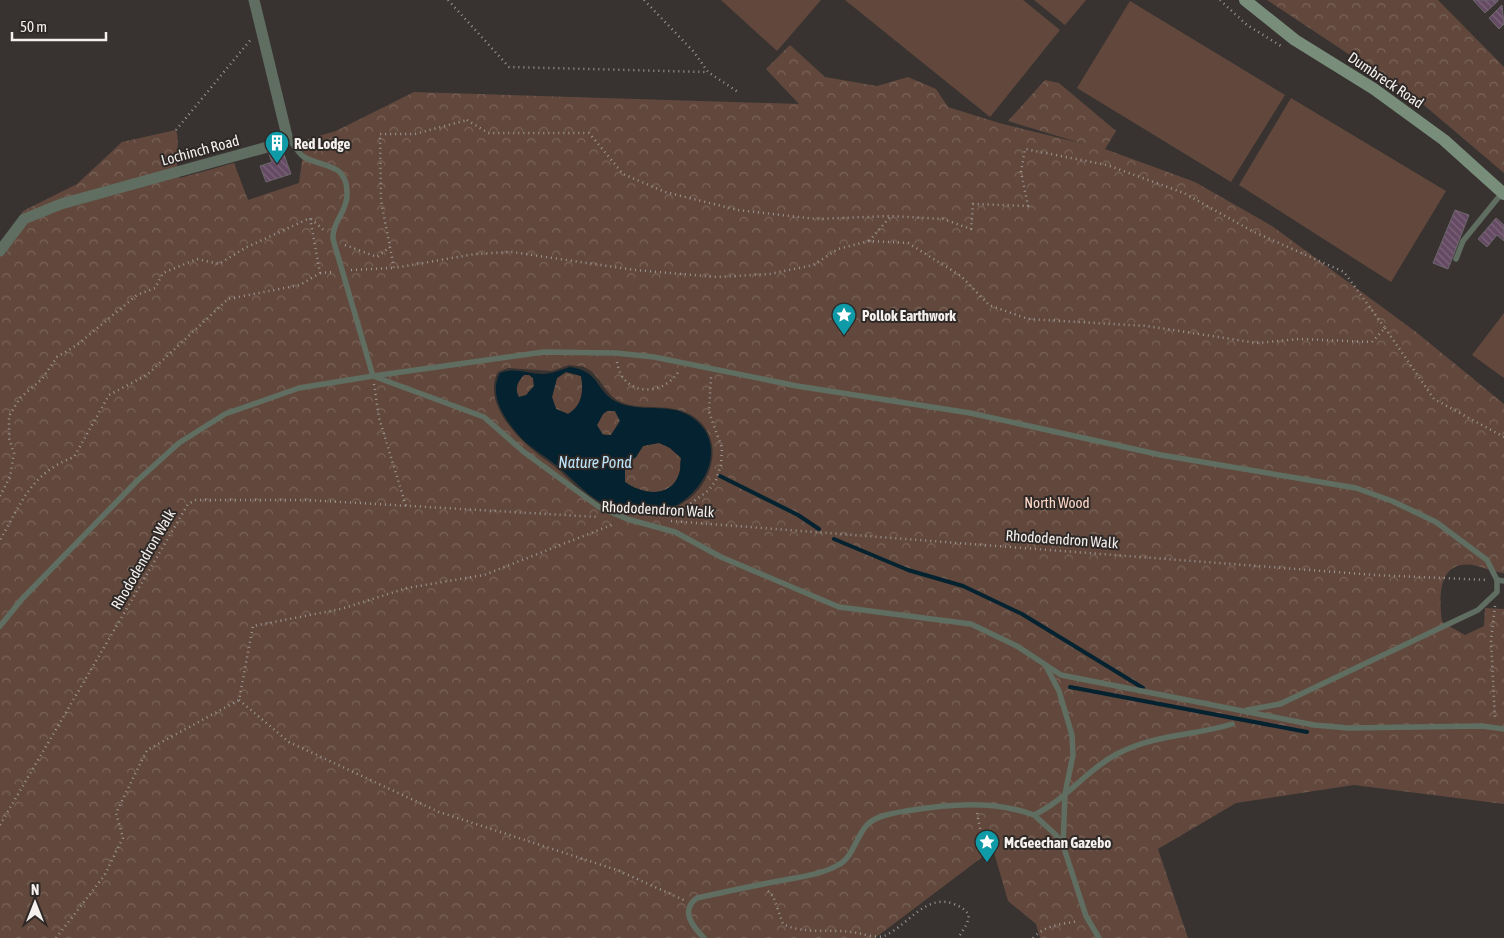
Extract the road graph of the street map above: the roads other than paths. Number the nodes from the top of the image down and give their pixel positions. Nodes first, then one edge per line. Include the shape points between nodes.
1 (254, 0) edge
2 (1245, 0) edge
3 (287, 136) junction
4 (1503, 193) edge
5 (0, 251) edge
6 (1456, 259) dead end
7 (373, 376) junction
8 (1501, 580) edge
9 (0, 626) edge
10 (1048, 668) junction
11 (1240, 711) junction
12 (1232, 724) dead end
13 (1504, 729) edge
14 (1066, 794) junction
15 (1034, 815) junction
16 (1063, 845) junction
17 (704, 938) edge
18 (1100, 938) edge

1 - 3 street
2 - 4 main road, Dumbreck Road via 1296,40 1374,89 1444,140
3 - 5 street, Lochinch Road via 271,146 61,204 24,219
3 - 7 lane via 304,157 333,166 344,182 347,195 333,228 333,239
4 - 6 lane via 1463,240
7 - 8 lane via 544,352 616,352 806,388 970,413 1161,455 1356,488 1436,522 1487,560
7 - 9 lane via 299,388 264,399 225,414 179,443 77,542
7 - 10 lane via 484,417 524,452 598,507 675,532 721,557 839,607 971,624 1010,642
8 - 11 lane via 1497,592 1478,610 1280,704
10 - 11 lane via 1061,675
10 - 14 lane via 1062,698 1072,735 1073,755
11 - 13 lane via 1348,728
12 - 14 lane via 1140,743 1099,765
14 - 15 lane via 1053,806
14 - 16 lane
15 - 16 lane
15 - 17 lane via 976,804 935,806 876,819 867,825 840,865 697,898 690,903 688,916
16 - 18 lane via 1086,916

